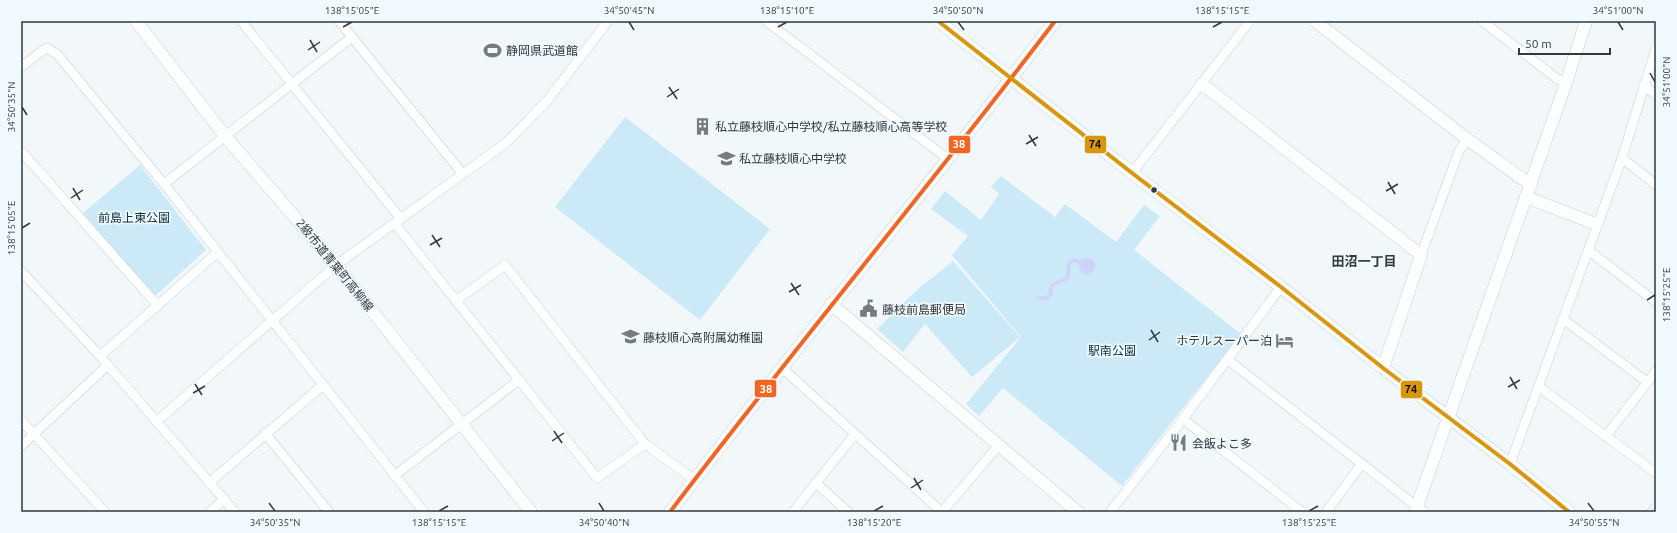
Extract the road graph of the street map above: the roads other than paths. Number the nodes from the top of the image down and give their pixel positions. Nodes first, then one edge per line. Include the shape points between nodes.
1 (136, 21) edge
2 (241, 21) edge
3 (339, 21) edge
4 (608, 21) edge
5 (766, 21) edge
6 (938, 21) edge
7 (1055, 21) edge
8 (1250, 21) edge
9 (1315, 21) edge
10 (1482, 21) edge
11 (1586, 21) edge
12 (352, 37) junction
13 (1656, 48) edge
14 (21, 67) edge
15 (1011, 78) junction
16 (1566, 83) junction
17 (1202, 84) junction
18 (292, 85) junction
19 (1643, 85) junction
20 (1656, 95) edge
21 (225, 136) junction
22 (1467, 139) junction
23 (23, 156) edge
24 (1622, 158) junction
25 (948, 159) junction
26 (462, 173) junction
27 (1132, 173) junction
28 (164, 184) junction
29 (1530, 185) junction
30 (1656, 185) edge
31 (1526, 197) junction
32 (398, 222) junction
33 (1596, 224) junction
34 (1588, 250) junction
35 (218, 252) junction
36 (1421, 255) junction
37 (336, 265) junction
38 (21, 271) edge
39 (1282, 287) junction
40 (456, 300) junction
41 (1656, 302) edge
42 (831, 304) junction
43 (158, 306) junction
44 (1563, 319) junction
45 (272, 321) junction
46 (100, 356) junction
47 (1228, 360) junction
48 (108, 365) junction
49 (781, 367) junction
50 (1383, 368) junction
51 (1656, 371) edge
52 (519, 380) junction
53 (1647, 382) junction
54 (323, 385) junction
55 (1538, 387) junction
56 (1449, 419) junction
57 (21, 420) edge
58 (1183, 420) junction
59 (156, 422) junction
60 (461, 424) junction
61 (265, 433) junction
62 (35, 434) junction
63 (855, 434) junction
64 (1606, 436) junction
65 (644, 444) junction
66 (21, 446) edge
67 (998, 446) junction
68 (1361, 464) junction
69 (1510, 464) junction
70 (1656, 474) edge
71 (394, 476) junction
72 (695, 480) junction
73 (209, 483) junction
74 (816, 483) junction
75 (224, 499) junction
76 (1419, 510) edge
77 (105, 512) edge
78 (210, 512) edge
79 (235, 512) edge
80 (328, 512) edge
81 (424, 512) edge
82 (531, 512) edge
83 (670, 512) edge
84 (793, 512) edge
85 (848, 512) edge
86 (942, 512) edge
87 (1078, 512) edge
88 (1110, 512) edge
89 (1302, 512) edge
90 (1326, 512) edge
91 (1569, 512) edge

1 - 21 street, 2級市道青葉町高柳線
2 - 18 street
3 - 12 street
4 - 26 street via 547,101 526,123 506,143
5 - 25 street
6 - 15 street
7 - 15 street
8 - 17 street
9 - 22 street
10 - 16 street
11 - 16 street
12 - 18 street
12 - 26 street
13 - 19 street
14 - 28 street via 46,48 57,54
15 - 25 street
15 - 27 street
16 - 29 street
17 - 27 street
17 - 36 street
18 - 21 street
18 - 32 street
19 - 20 street
19 - 24 street
21 - 28 street
21 - 37 street, 2級市道青葉町高柳線
22 - 29 street
22 - 36 street via 1459,151
23 - 43 street
24 - 30 street
24 - 33 street
25 - 42 street
26 - 32 street
27 - 39 street
28 - 35 street
29 - 31 street
31 - 33 street
31 - 56 street
32 - 37 street
32 - 40 street
33 - 34 street
34 - 41 street
34 - 44 street
35 - 43 street
35 - 45 street
36 - 50 street
37 - 45 street
37 - 60 street, 2級市道青葉町高柳線
38 - 46 street
39 - 47 street
39 - 50 street
40 - 52 street
40 - 65 street via 505,265
42 - 49 street
42 - 67 street
43 - 46 street
44 - 53 street
44 - 55 street
45 - 54 street
45 - 59 street
46 - 48 street
47 - 58 street
47 - 68 street
48 - 59 street
48 - 62 street
49 - 63 street
49 - 72 street
50 - 56 street
51 - 53 street
52 - 60 street
52 - 65 street via 596,478
53 - 64 street
54 - 61 street
54 - 71 street
55 - 64 street
55 - 69 street
56 - 69 street
56 - 76 street
57 - 62 street
58 - 88 street
58 - 89 street
59 - 73 street
60 - 71 street
60 - 82 street, 2級市道青葉町高柳線
61 - 73 street
61 - 80 street
62 - 66 street
62 - 77 street
63 - 74 street
63 - 86 street
64 - 70 street
65 - 72 street
67 - 86 street
67 - 87 street
68 - 76 street
68 - 90 street
69 - 91 street
71 - 81 street
72 - 83 street
73 - 75 street
74 - 84 street
74 - 85 street
75 - 78 street
75 - 79 street

